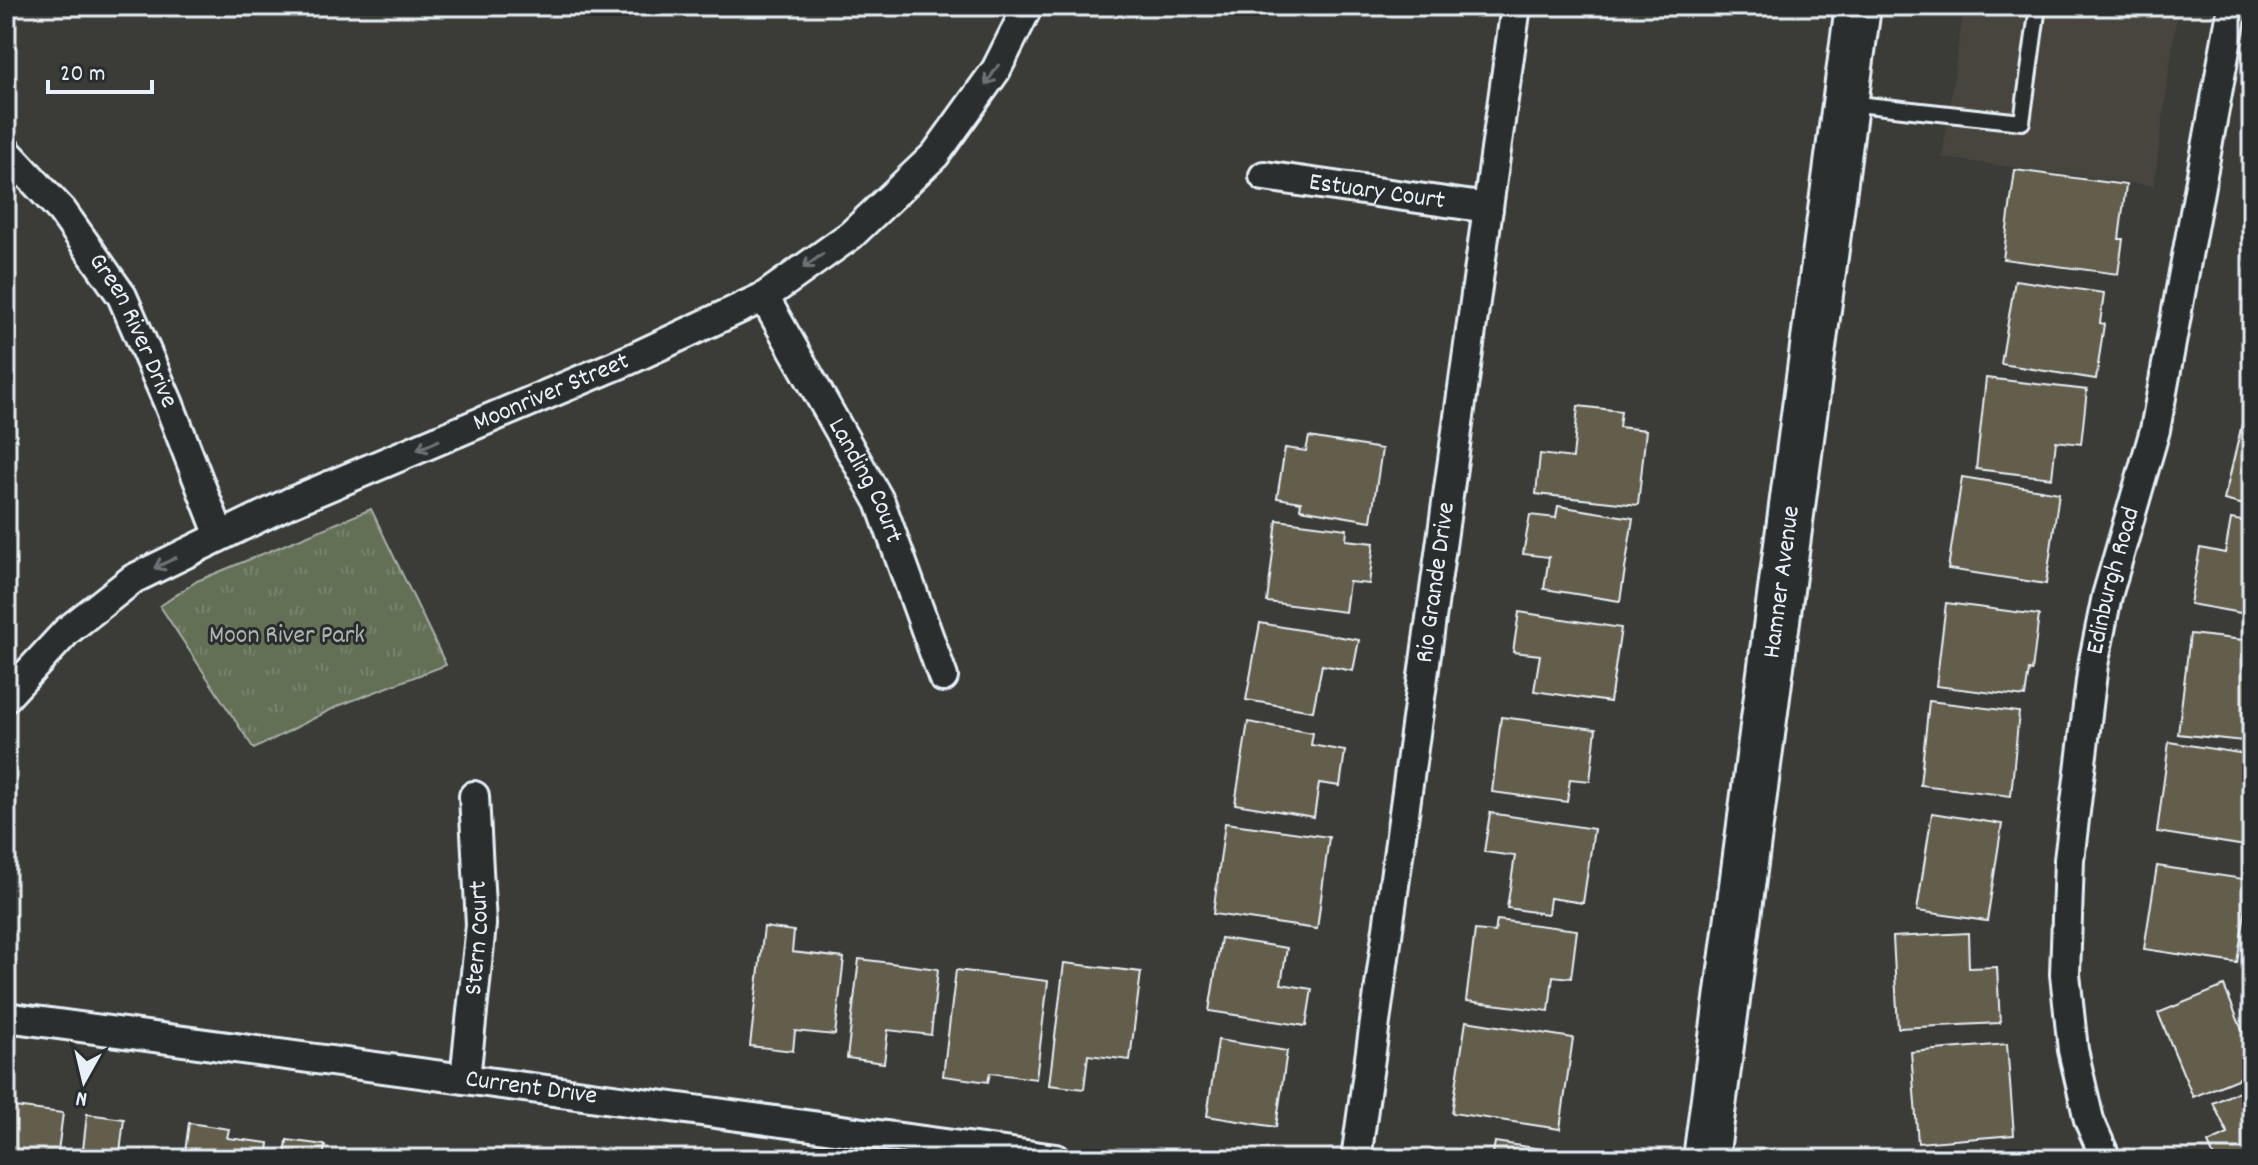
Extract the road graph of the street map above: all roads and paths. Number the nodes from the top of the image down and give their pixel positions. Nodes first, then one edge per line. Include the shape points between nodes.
1 (1028, 6) edge
2 (1516, 6) edge
3 (1858, 6) edge
4 (2038, 6) edge
5 (2233, 6) edge
6 (1845, 102) junction
7 (6, 151) edge
8 (1264, 176) dead end
9 (1488, 208) junction
10 (764, 297) junction
11 (220, 536) junction
12 (943, 677) dead end
13 (6, 697) edge
14 (474, 796) dead end
15 (6, 1017) edge
16 (465, 1079) junction
17 (1056, 1159) edge
18 (1356, 1159) edge
19 (1706, 1159) edge
20 (2106, 1159) edge

1 -> 10 street, Moonriver Street via 996,70 935,155 851,235
2 - 9 street, Rio Grande Drive
3 - 6 main road, Hamner Avenue
4 - 6 lane via 2022,122
5 - 20 street, Edinburgh Road via 2155,430 2107,596 2093,665 2069,860 2065,974 2073,1050 2089,1120
6 - 19 main road, Hamner Avenue
7 - 11 street, Green River Drive via 62,211 122,296
8 - 9 street, Estuary Court
9 - 18 street, Rio Grande Drive
10 -> 11 street, Moonriver Street
10 - 12 street, Landing Court via 880,502
11 -> 13 street, Moonriver Street via 133,579 67,631
14 - 16 street, Stern Court via 481,925
15 - 16 street, Current Drive
16 - 17 street, Current Drive

